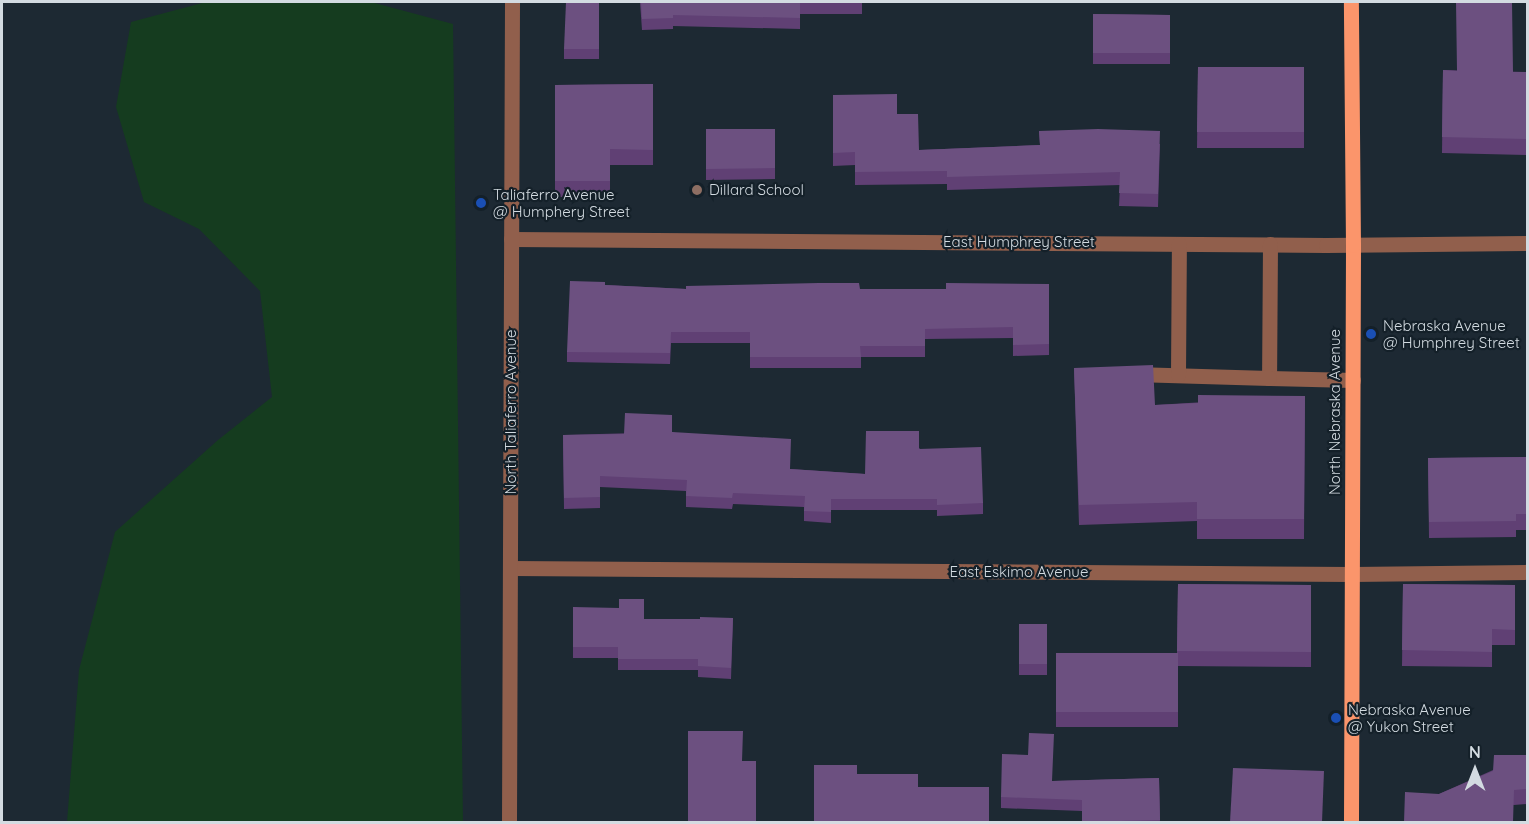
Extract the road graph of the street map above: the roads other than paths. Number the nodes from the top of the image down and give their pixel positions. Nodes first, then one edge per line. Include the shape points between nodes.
1 (512, 2) edge
2 (1351, 2) edge
3 (512, 239) junction
4 (1527, 243) edge
5 (1179, 244) junction
6 (1270, 244) junction
7 (1353, 244) junction
8 (1123, 374) edge
9 (1178, 375) junction
10 (1269, 378) junction
11 (1353, 380) junction
12 (511, 568) junction
13 (1527, 572) edge
14 (1352, 574) junction
15 (509, 822) edge
16 (1351, 822) edge

1 - 3 street, North Taliaferro Avenue
2 - 7 main road, North Nebraska Avenue
3 - 5 street, East Humphrey Street
3 - 12 street, North Taliaferro Avenue
4 - 7 street, East Humphrey Street
5 - 6 street, East Humphrey Street
5 - 9 street
6 - 7 street, East Humphrey Street
6 - 10 street
7 - 11 main road, North Nebraska Avenue
8 - 9 street
9 - 10 street
10 - 11 street
11 - 14 main road, North Nebraska Avenue
12 - 14 street, East Eskimo Avenue
12 - 15 street, North Taliaferro Avenue
13 - 14 street, East Eskimo Avenue
14 - 16 main road, North Nebraska Avenue

